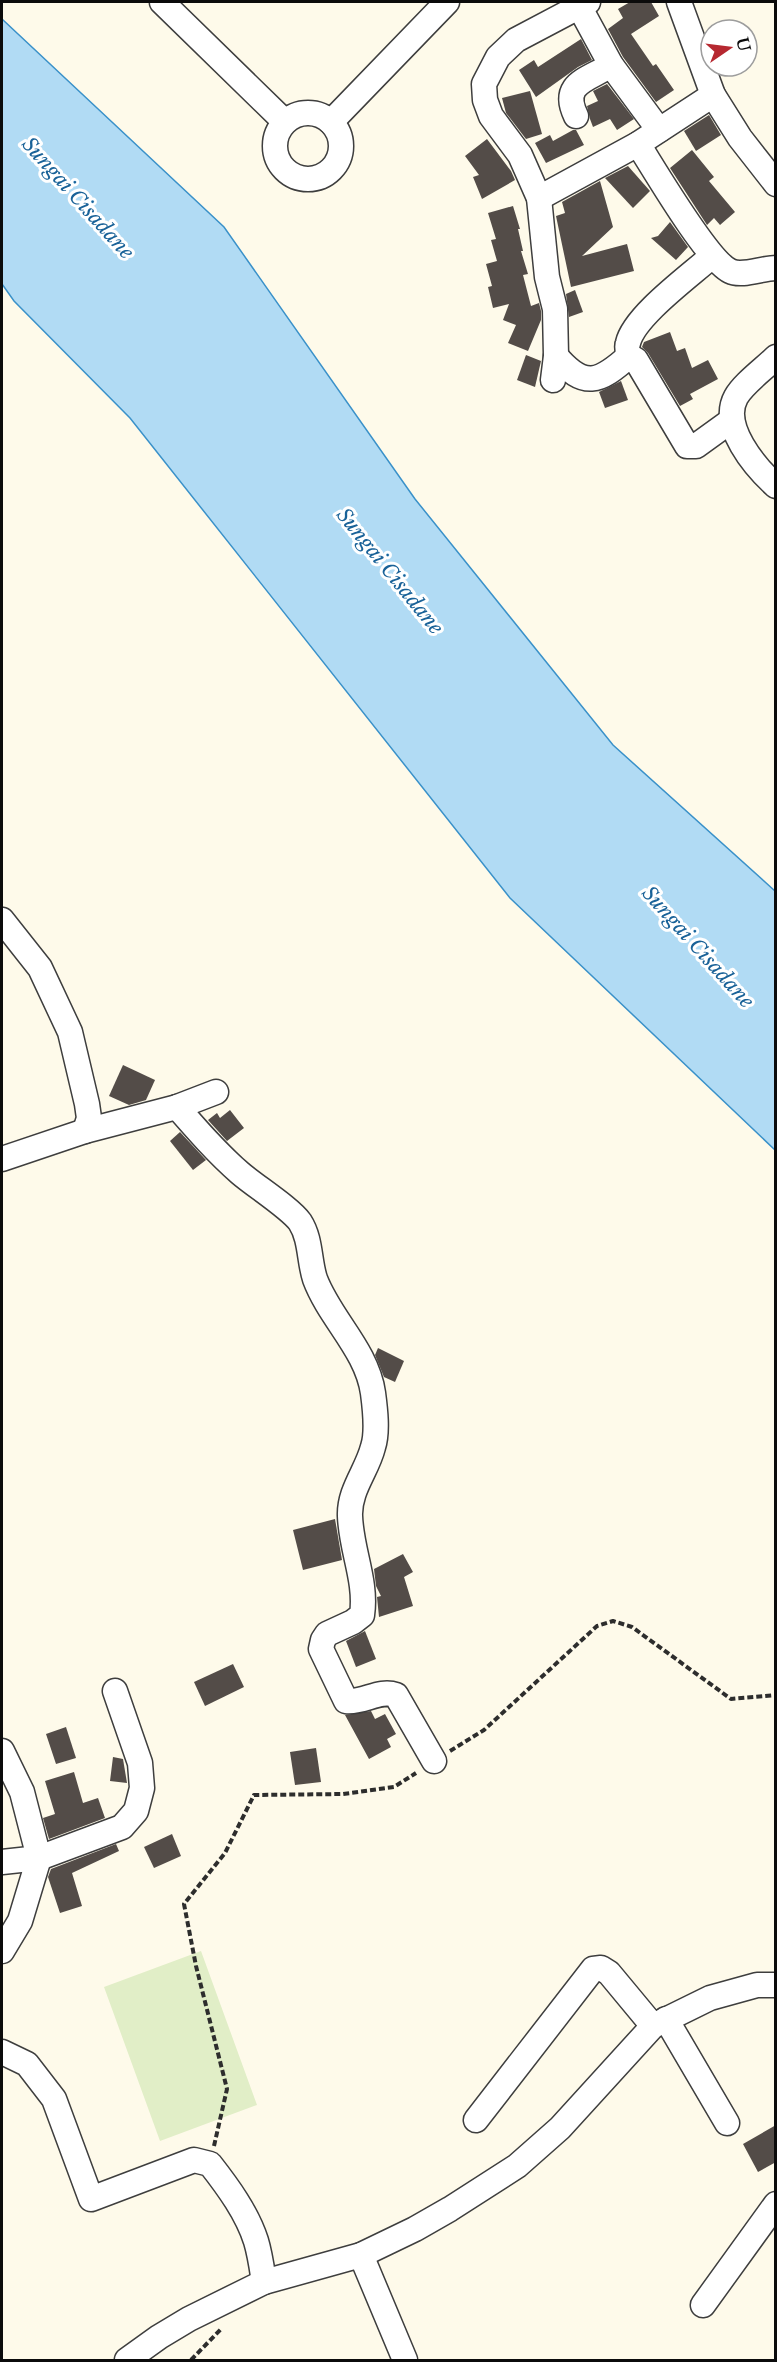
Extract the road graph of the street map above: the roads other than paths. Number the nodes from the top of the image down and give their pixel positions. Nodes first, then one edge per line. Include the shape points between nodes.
1 (162, 2) edge
2 (447, 2) edge
3 (679, 2) edge
4 (584, 4) edge
5 (611, 65) junction
6 (713, 95) junction
7 (576, 116) dead end
8 (284, 121) junction
9 (331, 122) junction
10 (659, 130) junction
11 (638, 144) junction
12 (776, 184) edge
13 (539, 198) junction
14 (712, 256) junction
15 (776, 268) edge
16 (556, 356) junction
17 (629, 356) junction
18 (776, 357) edge
19 (553, 380) dead end
20 (732, 420) junction
21 (776, 486) edge
22 (2, 920) edge
23 (216, 1092) dead end
24 (177, 1107) junction
25 (85, 1131) junction
26 (2, 1159) edge
27 (115, 1691) dead end
28 (2, 1751) edge
29 (434, 1761) road end
30 (39, 1858) junction
31 (2, 1862) edge
32 (2, 1951) edge
33 (776, 1985) edge
34 (659, 2022) junction
35 (2, 2052) edge
36 (476, 2120) dead end
37 (727, 2123) dead end
38 (776, 2204) edge
39 (361, 2255) junction
40 (264, 2282) junction
41 (703, 2306) dead end
42 (127, 2361) edge
43 (405, 2361) edge

1 - 8 street
2 - 9 street
3 - 6 street
4 - 5 street
4 - 13 street via 516,40 498,57 484,84 491,116 520,155
5 - 7 street via 571,92
5 - 10 street
6 - 10 street
6 - 12 street
8 - 9 street via 308,112
8 - 9 street via 275,136 275,154 283,170 298,179 316,179 331,171 340,155 340,137
10 - 11 street
11 - 13 street
11 - 14 street
13 - 16 street via 547,277 555,309
14 - 15 street via 730,271 739,273
14 - 17 street via 646,314 629,338
16 - 17 street via 571,373 595,378 608,374
16 - 19 street
17 - 20 street via 636,360 687,446 696,446
18 - 20 street via 736,396
20 - 21 street via 749,457
22 - 25 street via 40,968 70,1032 87,1104
23 - 24 street
24 - 25 street
24 - 29 street via 240,1174 299,1221 307,1236 315,1279 366,1367 373,1392 375,1438 352,1494 350,1515 363,1587 362,1615 327,1634 321,1649 346,1701 356,1702 387,1692 396,1695
25 - 26 street
27 - 30 street via 140,1763 142,1788 136,1811 122,1827
28 - 30 street via 22,1792
30 - 31 street
30 - 32 street via 20,1921
33 - 34 street via 757,1985 710,1998
34 - 36 street via 609,1973 592,1969
34 - 37 street
34 - 39 street via 560,2128 517,2166 415,2229
35 - 40 street via 27,2064 54,2099 91,2199 194,2160 210,2164 247,2221 256,2241
38 - 41 street
39 - 40 street
39 - 43 street
40 - 42 street via 179,2325

